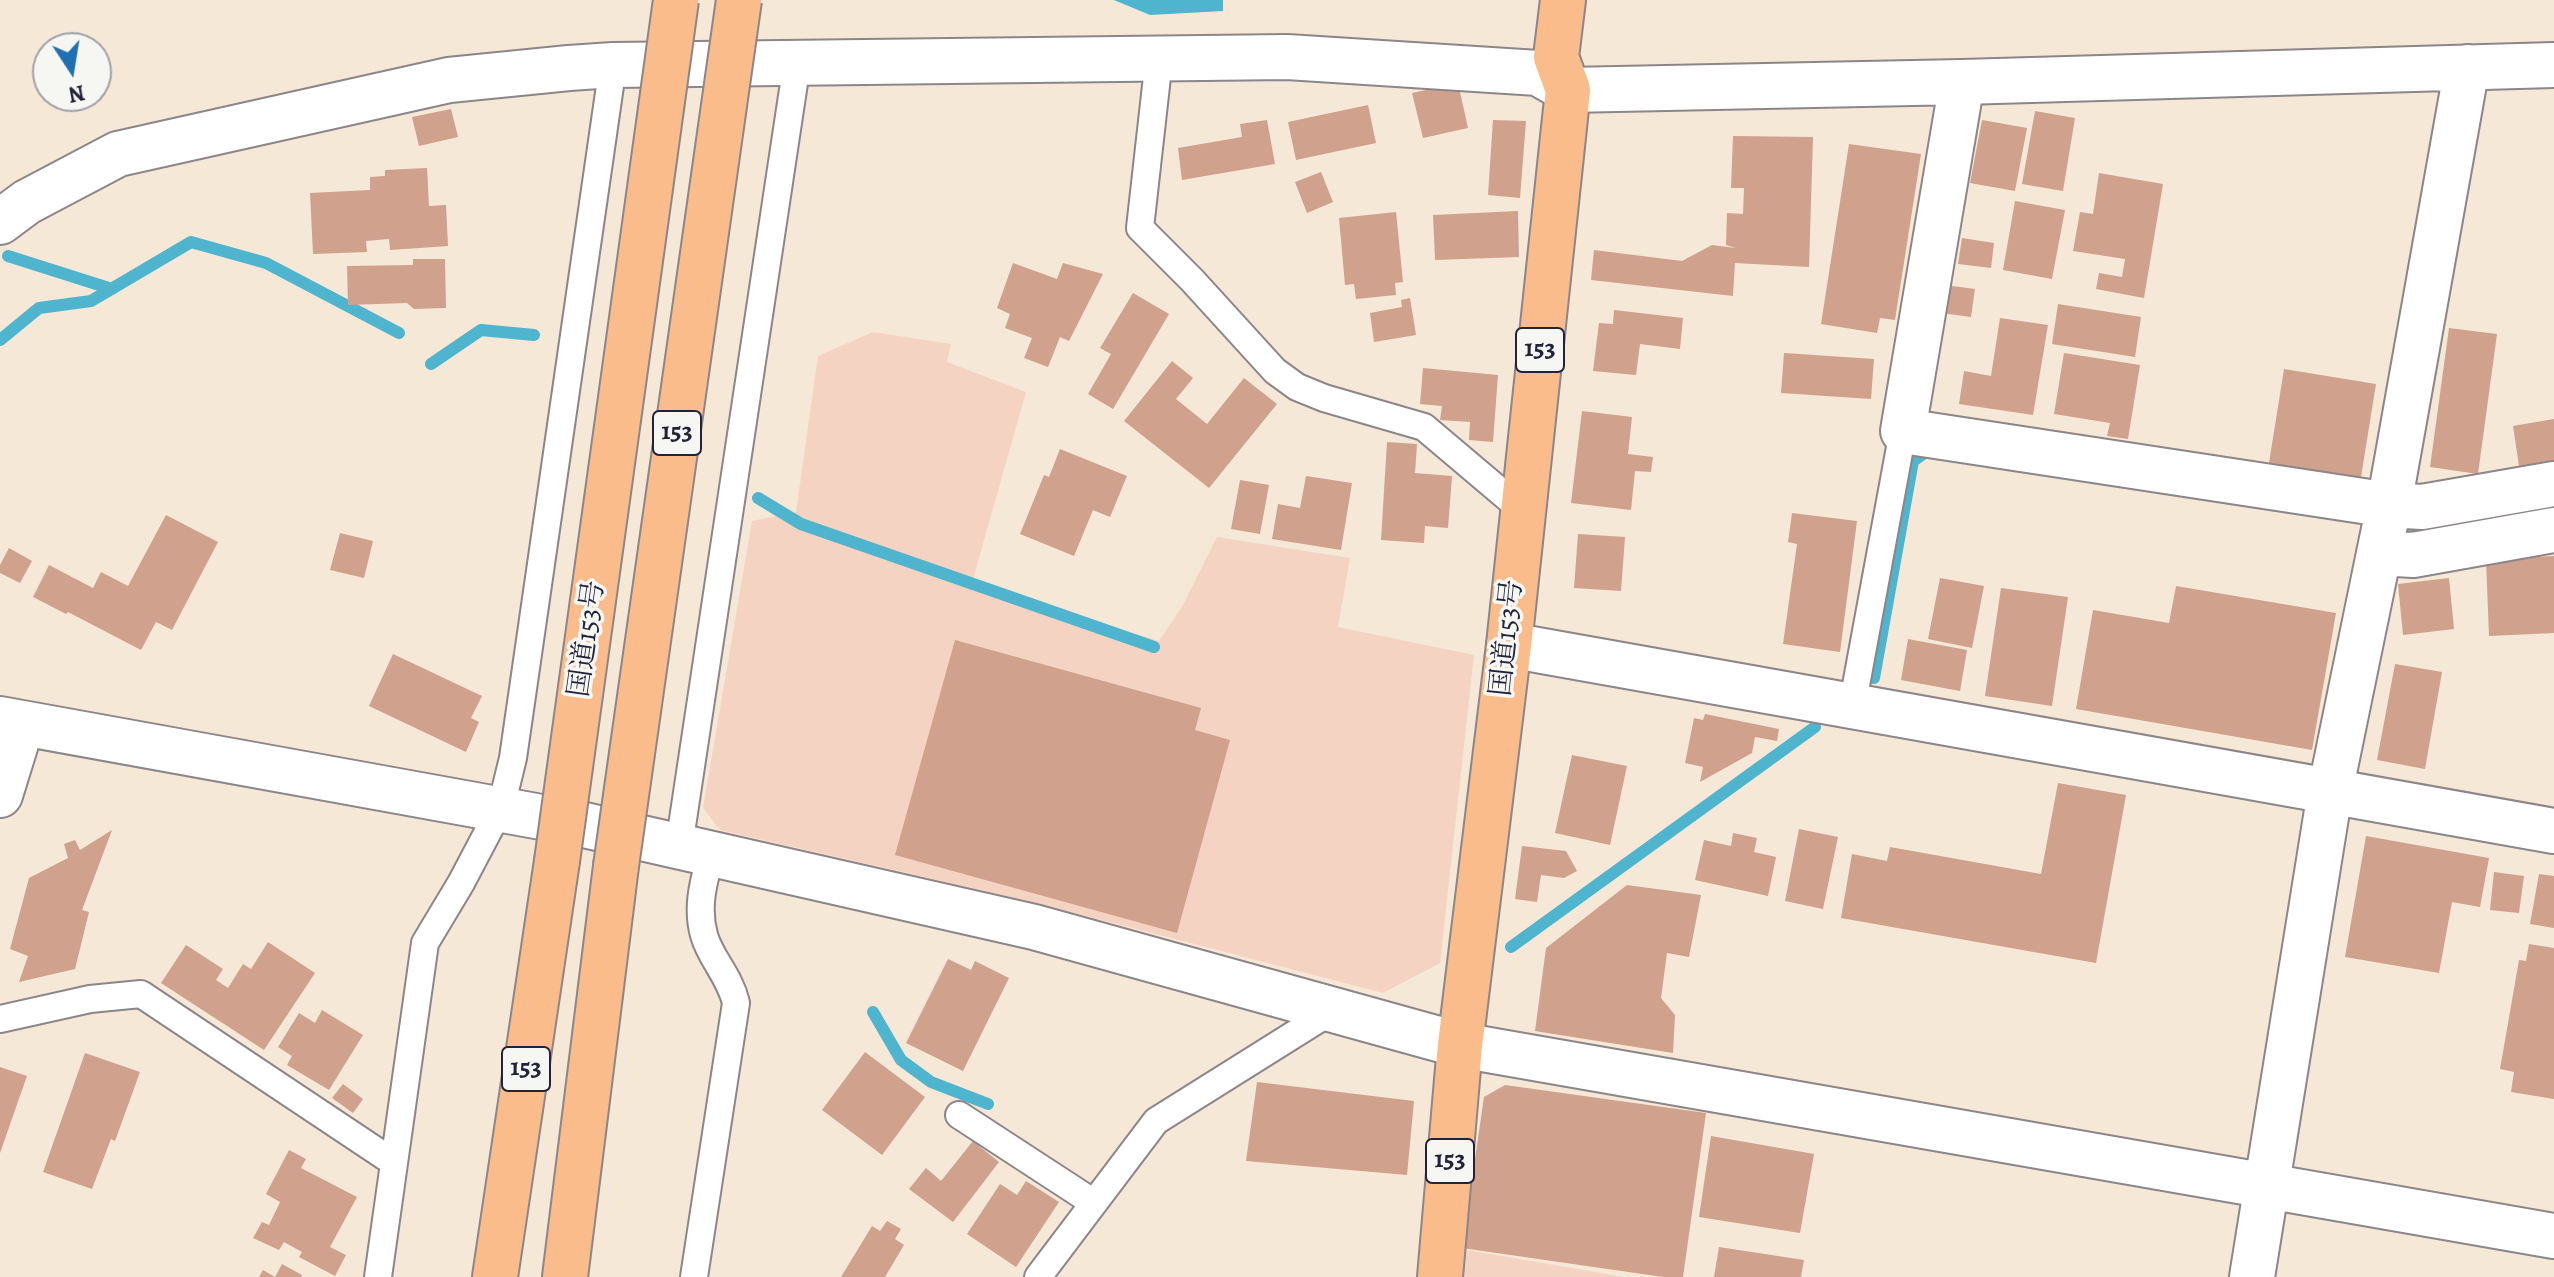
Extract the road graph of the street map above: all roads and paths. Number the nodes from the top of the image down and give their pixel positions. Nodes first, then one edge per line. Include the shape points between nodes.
1 (676, 0) edge
2 (739, 0) edge
3 (1563, 0) edge
4 (1159, 59) junction
5 (797, 63) junction
6 (613, 65) junction
7 (2554, 65) edge
8 (2467, 67) junction
9 (1562, 73) junction
10 (1962, 82) junction
11 (0, 222) edge
12 (1903, 431) junction
13 (2554, 484) edge
14 (2389, 505) junction
15 (1521, 509) junction
16 (2554, 530) edge
17 (2379, 553) junction
18 (1509, 645) junction
19 (1852, 707) junction
20 (11, 722) edge
21 (2330, 792) junction
22 (0, 795) edge
23 (501, 807) junction
24 (2554, 831) edge
25 (695, 850) junction
26 (1333, 1010) junction
27 (0, 1019) edge
28 (1460, 1045) junction
29 (959, 1115) dead end
30 (393, 1162) junction
31 (2268, 1186) junction
32 (1094, 1203) junction
33 (2554, 1236) edge
34 (378, 1277) edge
35 (495, 1277) edge
36 (565, 1277) edge
37 (694, 1277) edge
38 (1038, 1277) edge
39 (1440, 1277) edge
40 (2252, 1277) edge

1 - 35 highway, 国道153号 / 153, bridge
2 - 36 highway, 153, bridge via 616,866
3 - 9 highway, 国道153号 / 153
4 - 5 street
4 - 9 street via 1287,57
4 - 15 lane via 1140,228 1275,371 1324,398 1424,427
5 - 6 street
5 - 25 lane
6 - 11 street via 449,80 118,154
6 - 23 lane via 513,758
7 - 8 street
8 - 10 street
8 - 14 street
9 - 10 street
9 - 15 highway, 国道153号 / 153
10 - 12 street
12 - 14 street
12 - 19 lane
13 - 14 street via 2422,507
14 - 17 street
15 - 18 highway, 国道153号 / 153
16 - 17 street via 2413,555
17 - 21 street
18 - 19 street
18 - 28 highway, 国道153号 / 153
19 - 21 street
20 - 22 street
20 - 23 street
21 - 24 street
21 - 31 street
23 - 25 street
23 - 30 lane via 425,943
25 - 26 street via 1034,927
25 - 37 lane via 704,936 736,1003
26 - 28 street
26 - 32 lane via 1156,1121
27 - 30 lane via 141,994
28 - 31 street
28 - 39 highway, 国道153号 / 153
29 - 32 lane
30 - 34 lane
31 - 33 street
31 - 40 street
32 - 38 lane

